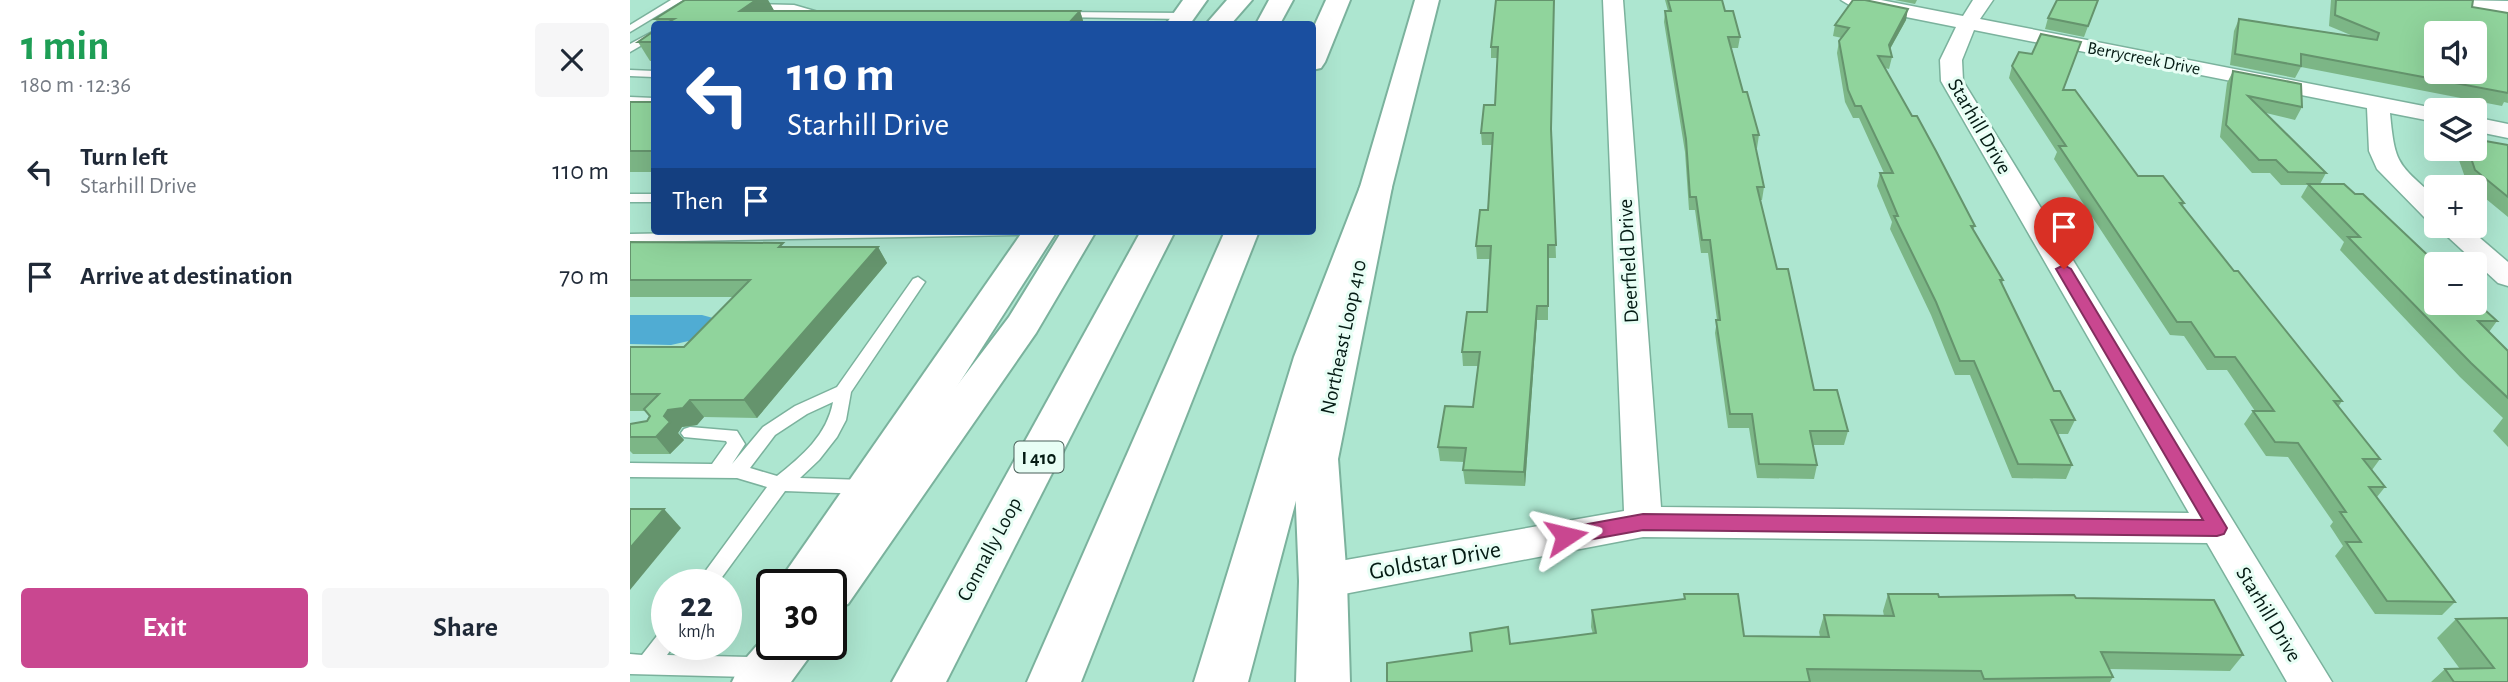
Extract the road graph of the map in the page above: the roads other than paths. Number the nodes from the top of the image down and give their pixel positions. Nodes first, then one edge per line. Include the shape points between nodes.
1 (678, 0) edge
2 (1240, 0) edge
3 (1281, 0) edge
4 (1338, 0) edge
5 (1427, 0) edge
6 (1613, 0) edge
7 (1851, 0) edge
8 (2460, 0) edge
9 (746, 7) edge
10 (2508, 7) edge
11 (1976, 12) edge
12 (1186, 13) edge
13 (827, 15) edge
14 (1046, 15) edge
15 (1125, 20) edge
16 (1221, 21) edge
17 (1270, 21) edge
18 (630, 29) edge
19 (651, 36) edge
20 (630, 49) edge
21 (1316, 52) edge
22 (630, 74) edge
23 (651, 74) edge
24 (630, 100) edge
25 (651, 100) edge
26 (2378, 103) junction
27 (2424, 113) edge
28 (2487, 127) edge
29 (2508, 131) edge
30 (1376, 187) junction
31 (630, 198) edge
32 (651, 198) edge
33 (2424, 202) edge
34 (794, 235) edge
35 (1037, 235) edge
36 (1077, 235) edge
37 (1156, 235) edge
38 (1240, 235) edge
39 (630, 238) edge
40 (2464, 238) edge
41 (2508, 277) edge
42 (918, 282) dead end
43 (843, 391) junction
44 (690, 433) dead end
45 (630, 470) edge
46 (718, 471) junction
47 (737, 471) junction
48 (780, 484) junction
49 (869, 487) junction
50 (1643, 522) junction
51 (2217, 528) junction
52 (717, 569) edge
53 (814, 569) edge
54 (845, 569) edge
55 (1323, 581) junction
56 (761, 661) edge
57 (639, 664) edge
58 (919, 682) edge
59 (1054, 682) edge
60 (1222, 682) edge
61 (1322, 682) edge
62 (2310, 682) edge

1 - 18 lane
2 - 16 main road
3 - 17 main road
4 - 21 main road
5 - 30 main road, Northeast Loop 410
6 - 50 street, Deerfield Drive
7 - 11 street, Berrycreek Drive
8 - 10 street
9 - 13 lane via 794,8
11 - 26 street, Berrycreek Drive
11 - 51 street, Starhill Drive via 1948,68 1952,81
12 - 15 lane
14 - 15 lane
19 - 20 lane
22 - 23 lane
24 - 25 lane
26 - 27 street, Berrycreek Drive
26 - 33 street via 2381,150 2390,169
28 - 29 street
30 - 55 main road, Northeast Loop 410 via 1316,459
30 - 60 main road via 1314,357
31 - 32 lane
34 - 39 lane
35 - 49 main road
36 - 54 main road via 1023,324
37 - 58 main road, Connally Loop / I 410
38 - 59 main road
40 - 41 street
42 - 43 lane
43 - 47 lane via 800,410 769,431
43 - 48 lane via 833,431 808,461
44 - 46 lane via 731,435 736,444
45 - 46 lane
46 - 47 lane
47 - 48 lane
48 - 49 lane
48 - 52 lane
49 - 53 main road
50 - 51 street, Goldstar Drive
50 - 55 street, Goldstar Drive
51 - 62 street, Starhill Drive
55 - 61 main road, Northeast Loop 410
56 - 57 lane

